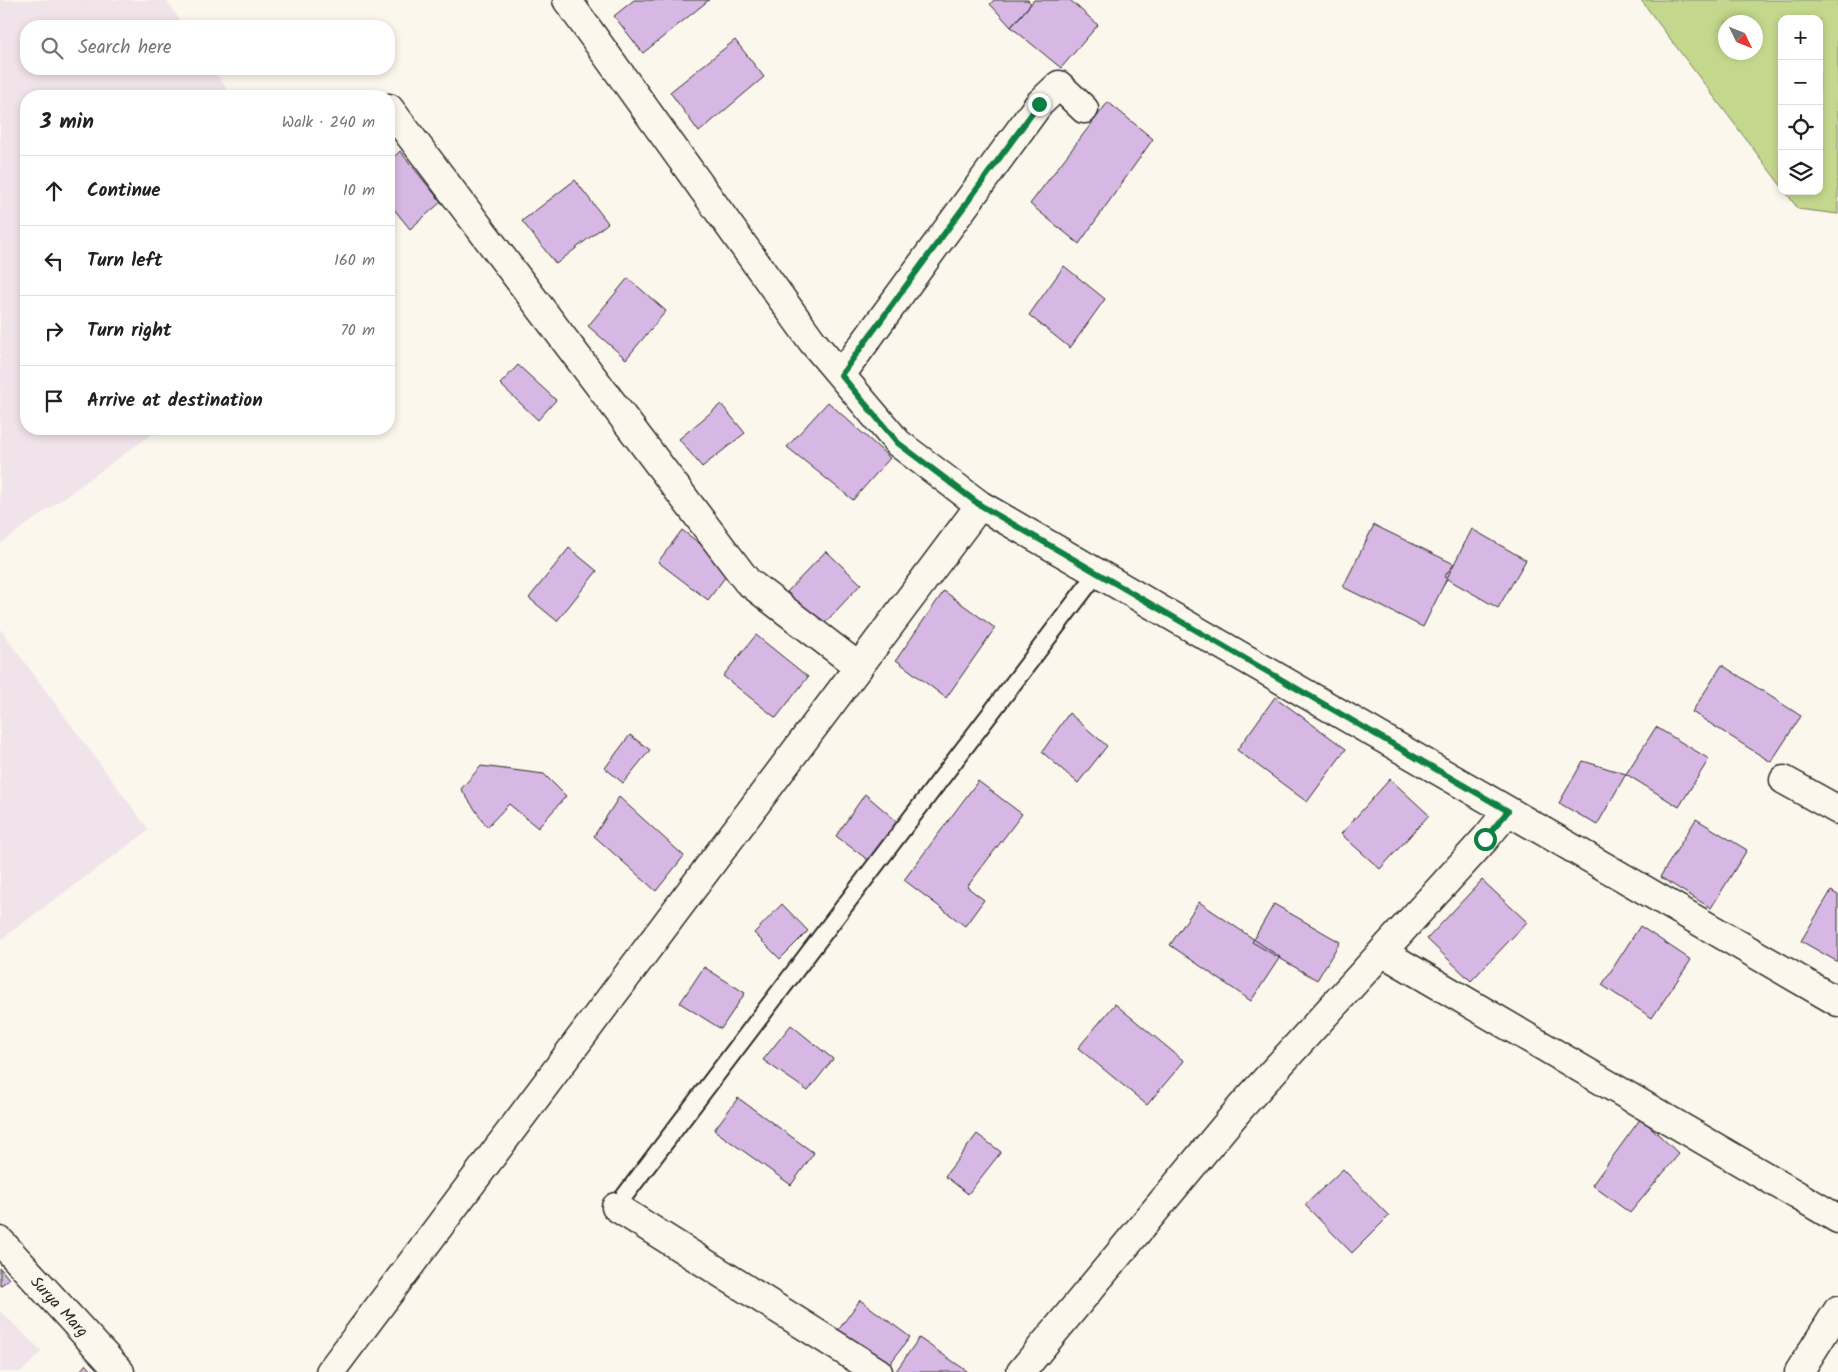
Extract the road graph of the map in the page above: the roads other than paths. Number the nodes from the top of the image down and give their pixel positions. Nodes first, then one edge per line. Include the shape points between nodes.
1 (567, 0) edge
2 (1084, 109) dead end
3 (395, 116) edge
4 (841, 375) junction
5 (980, 505) junction
6 (1097, 573) junction
7 (859, 667) junction
8 (1784, 780) dead end
9 (1838, 810) edge
10 (1508, 811) junction
11 (1382, 952) junction
12 (1838, 1002) edge
13 (616, 1207) joint
14 (1838, 1219) edge
15 (0, 1241) edge
16 (1838, 1310) edge
17 (120, 1372) edge
18 (330, 1372) edge
19 (878, 1372) edge
20 (1021, 1372) edge
21 (1799, 1372) edge

1 - 4 street via 812,341
2 - 4 street via 1059,85 1039,104
3 - 7 street via 747,581
4 - 5 street via 898,443
5 - 6 street
5 - 7 street
6 - 10 street
6 - 13 lane
7 - 18 street
8 - 9 street
10 - 11 street
10 - 12 street
11 - 14 street
11 - 20 street via 1241,1107
13 - 19 street
15 - 17 street, Surya Marg
16 - 21 street

